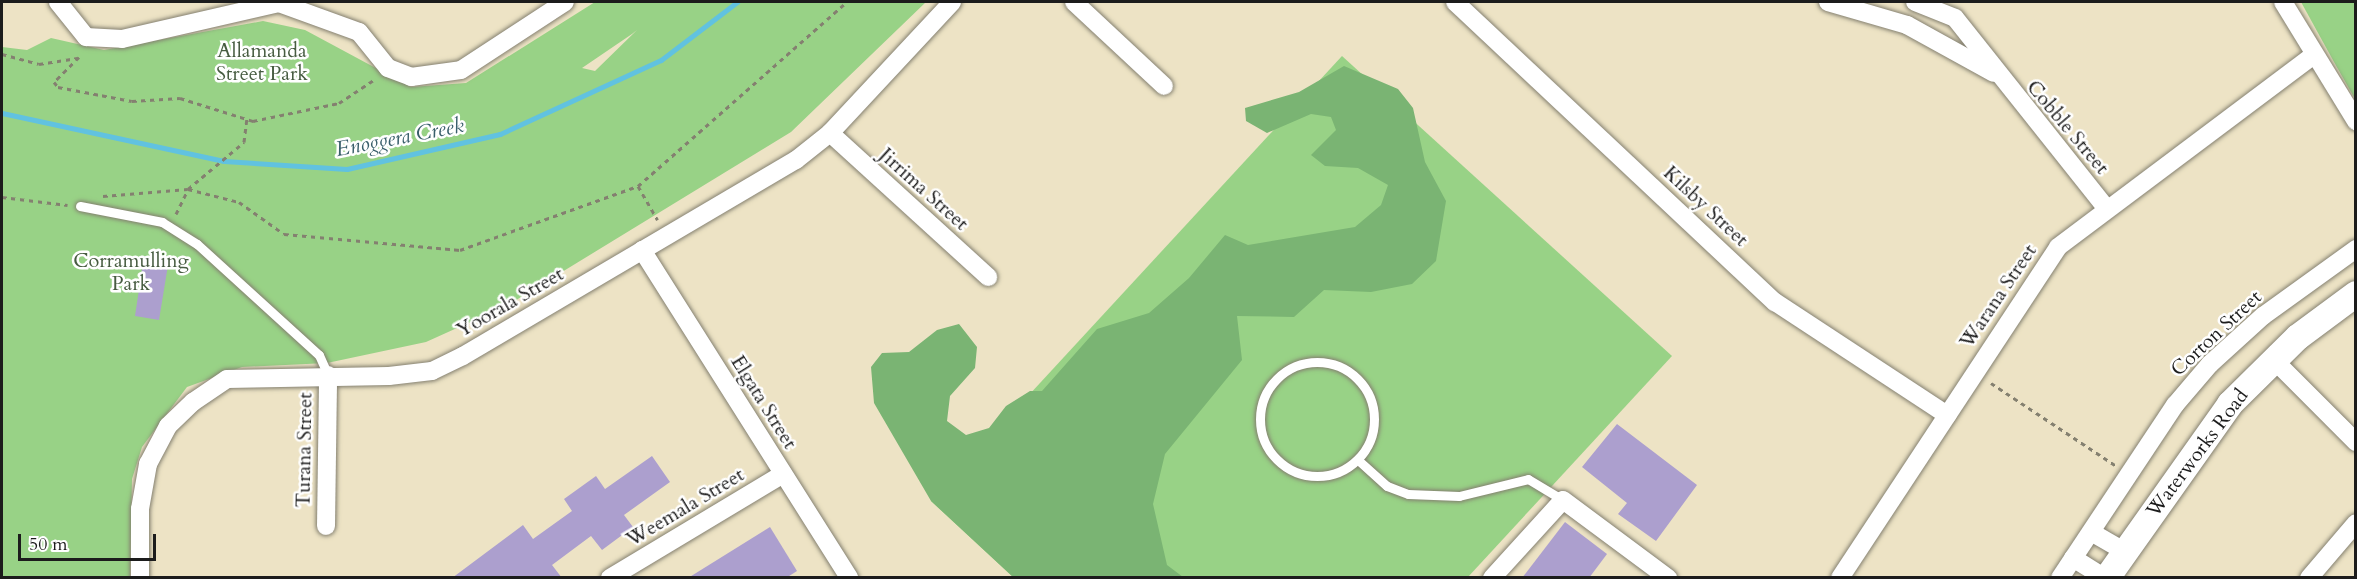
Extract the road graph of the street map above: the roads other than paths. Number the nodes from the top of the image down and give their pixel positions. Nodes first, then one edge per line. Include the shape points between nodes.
1 (58, 2) edge
2 (279, 2) edge
3 (565, 2) edge
4 (952, 2) edge
5 (1074, 2) edge
6 (1455, 2) edge
7 (1828, 2) edge
8 (1914, 2) edge
9 (2283, 2) edge
10 (2314, 55) junction
11 (1995, 74) junction
12 (1164, 86) dead end
13 (2355, 121) edge
14 (830, 133) junction
15 (80, 206) road end
16 (2106, 208) junction
17 (2355, 249) edge
18 (642, 250) junction
19 (988, 277) dead end
20 (2355, 294) edge
21 (2274, 360) junction
22 (328, 375) junction
23 (1947, 415) junction
24 (2355, 442) edge
25 (1358, 460) junction
26 (783, 474) junction
27 (1563, 501) junction
28 (2355, 523) edge
29 (326, 526) dead end
30 (2091, 532) junction
31 (2124, 551) junction
32 (2073, 558) junction
33 (140, 578) edge
34 (610, 578) edge
35 (849, 578) edge
36 (1492, 578) edge
37 (1668, 578) edge
38 (1840, 578) edge
39 (2060, 578) edge
40 (2106, 578) edge
41 (2309, 578) edge

1 - 2 street via 86,37 122,39
2 - 3 street via 359,32 388,68 411,77 461,70
4 - 14 street, Yoorala Street
5 - 12 street
6 - 23 street, Kilsby Street via 1775,302
7 - 11 street, Cobble Street via 1907,25
8 - 11 street, Cobble Street via 1955,18
9 - 10 street
10 - 13 street
10 - 16 street, Warana Street
11 - 16 street, Cobble Street
14 - 18 street, Yoorala Street via 796,160
14 - 19 street, Jirrima Street
15 - 22 lane via 170,226 197,244 319,355
16 - 23 street, Warana Street via 2058,247
17 - 30 street, Corton Street via 2264,316 2210,364
18 - 22 street, Yoorala Street via 432,371
18 - 26 street, Elgata Street
20 - 21 main road, Waterworks Road
21 - 24 street
21 - 31 main road, Waterworks Road via 2230,404
22 - 29 street, Turana Street
22 - 33 street, Yoorala Street via 227,379 168,426 148,464 140,509
23 - 38 street, Warana Street
25 - 25 lane via 1332,473 1304,475 1271,454 1259,417 1274,381 1288,369 1314,362 1341,367 1357,377 1374,408 1369,444
25 - 27 lane via 1387,486 1408,494 1459,496 1528,479
26 - 34 street, Weemala Street
26 - 35 street, Elgata Street
27 - 36 street
27 - 37 street
28 - 41 street
30 - 31 street
30 - 32 street, Corton Street
31 - 40 main road, Waterworks Road
32 - 39 street, Corton Street
32 - 40 street

